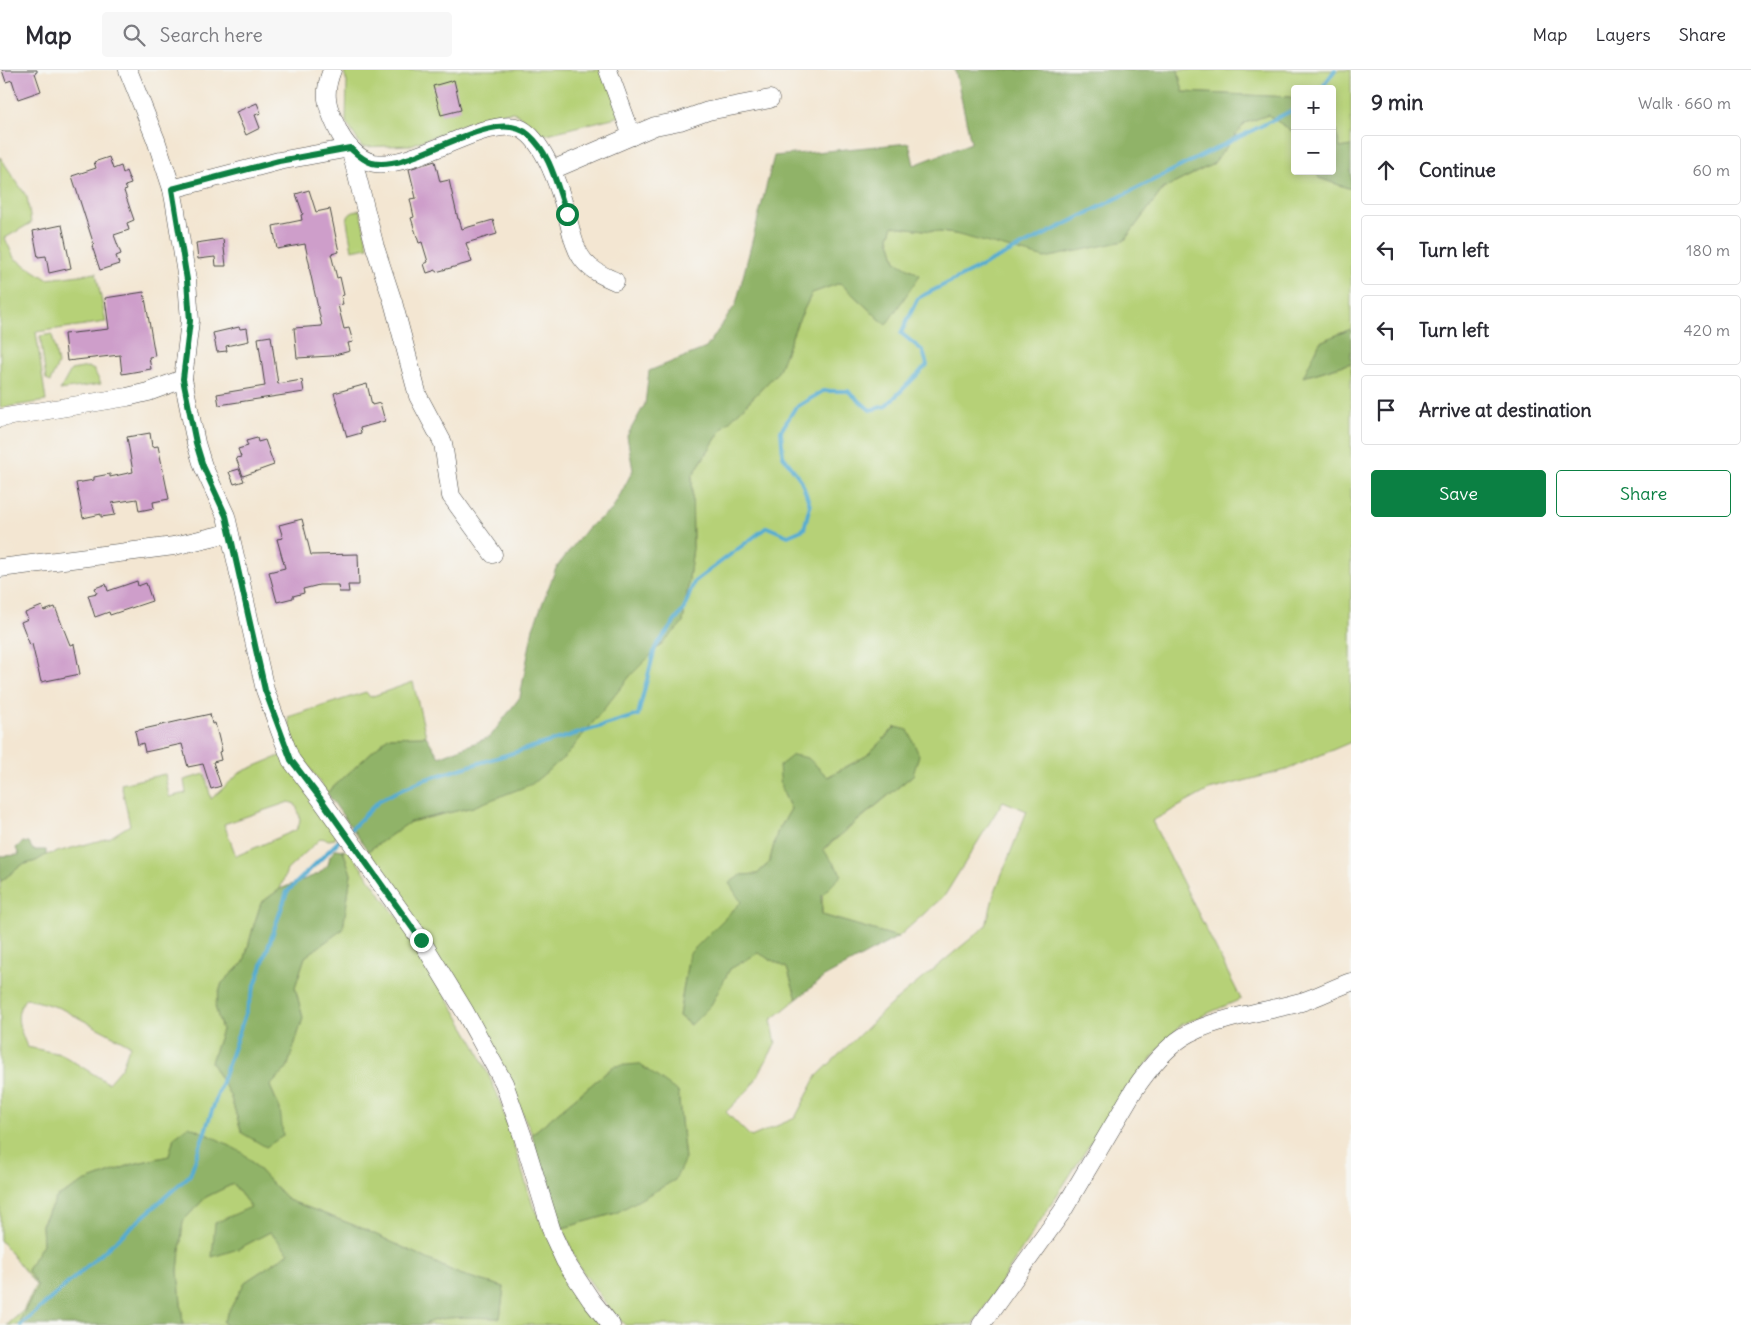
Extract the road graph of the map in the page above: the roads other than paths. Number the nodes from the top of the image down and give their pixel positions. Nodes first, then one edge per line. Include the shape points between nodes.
1 (128, 70) edge
2 (332, 70) edge
3 (608, 70) edge
4 (770, 99) dead end
5 (632, 136) junction
6 (350, 148) junction
7 (552, 170) junction
8 (172, 189) junction
9 (615, 281) dead end
10 (183, 379) junction
11 (0, 418) edge
12 (229, 533) junction
13 (492, 554) dead end
14 (0, 568) edge
15 (1351, 982) edge
16 (611, 1325) edge
17 (981, 1325) edge

1 - 8 street
2 - 6 street via 326,94 332,118
3 - 5 street
4 - 5 street via 708,111
5 - 7 street
6 - 7 street via 373,163 392,163 481,131 510,126 520,129 536,142
6 - 8 street via 279,161
6 - 13 street via 418,396 443,443 451,496
7 - 9 street via 571,234 583,260
8 - 10 street via 187,280 190,321
10 - 11 street via 127,397
10 - 12 street via 196,443 226,516
12 - 14 street via 174,546
12 - 16 street via 265,690 291,760 421,940 465,1012 504,1083 552,1234 565,1262
15 - 17 street via 1303,1001 1207,1025 1183,1037 1160,1057 1134,1090 1062,1212

